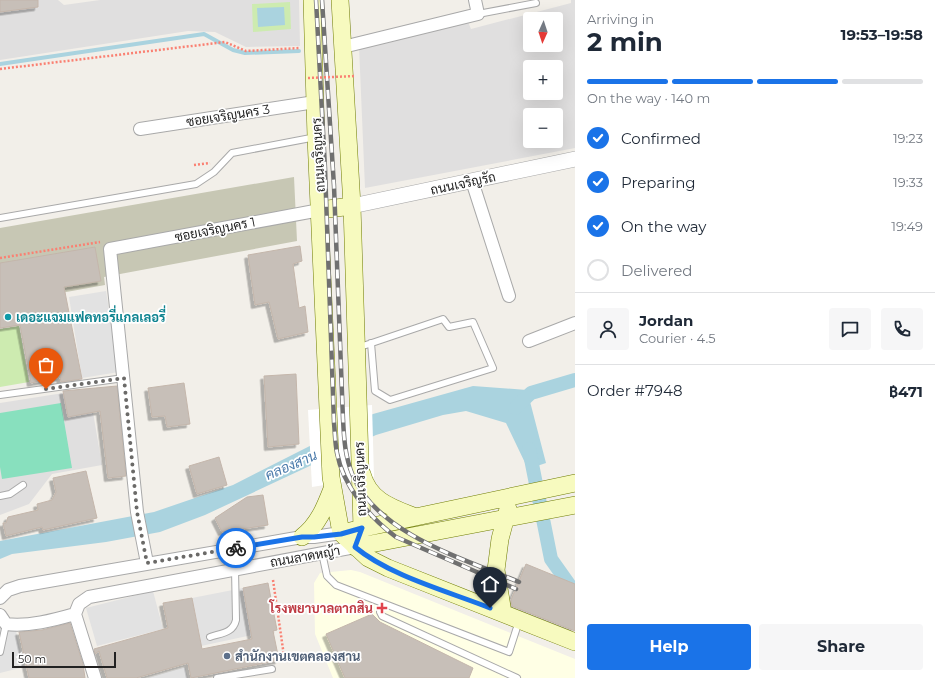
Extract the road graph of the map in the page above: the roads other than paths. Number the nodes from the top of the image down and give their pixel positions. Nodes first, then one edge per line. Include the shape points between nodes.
1 (312, 0) edge
2 (340, 0) edge
3 (475, 0) edge
4 (536, 3) dead end
5 (478, 14) junction
6 (343, 47) junction
7 (315, 102) junction
8 (140, 129) dead end
9 (316, 137) junction
10 (575, 160) edge
11 (472, 181) junction
12 (352, 206) junction
13 (320, 210) junction
14 (0, 218) edge
15 (509, 296) dead end
16 (575, 323) edge
17 (529, 341) dead end
18 (364, 345) junction
19 (124, 378) junction
20 (0, 395) edge
21 (360, 464) junction
22 (331, 482) junction
23 (575, 483) edge
24 (23, 485) dead end
25 (519, 494) junction
26 (0, 496) edge
27 (575, 505) edge
28 (413, 516) junction
29 (505, 518) junction
30 (362, 528) junction
31 (341, 534) junction
32 (302, 537) junction
33 (355, 547) junction
34 (322, 553) junction
35 (147, 563) junction
36 (235, 569) junction
37 (0, 598) edge
38 (382, 603) junction
39 (503, 613) junction
40 (75, 614) junction
41 (3, 619) edge
42 (520, 620) junction
43 (210, 637) dead end
44 (575, 642) edge
45 (0, 652) edge
46 (272, 669) dead end
47 (95, 678) edge
48 (217, 678) edge
49 (517, 678) edge

1 - 7 main road, ถนนเจริญนคร
2 - 6 main road, ถนนเจริญนคร
3 - 5 street
4 - 5 lane
5 - 6 street
6 - 12 main road, ถนนเจริญนคร
7 - 8 street, ซอยเจริญนคร 3
7 - 9 main road, ถนนเจริญนคร
9 - 13 main road, ถนนเจริญนคร
9 - 14 lane via 232,154 208,178 196,184
10 - 11 street, ถนนเจริญรัถ
11 - 12 street, ถนนเจริญรัถ
11 - 15 street
12 - 13 main road
12 - 18 main road, ถนนเจริญนคร
13 - 19 street, ซอยเจริญนคร 1 via 110,249
13 - 22 main road, ถนนเจริญนคร
16 - 17 street
18 - 18 lane via 443,319 449,327 473,322 493,368 390,400 375,391
18 - 21 main road, ถนนเจริญนคร via 358,410
19 - 20 lane
19 - 35 street via 137,512
21 - 28 main road via 364,482 372,494 388,505
21 - 30 main road, ถนนเจริญนคร
22 - 31 main road, ถนนเจริญนคร
22 - 32 main road via 326,504 318,521
23 - 25 main road, ถนนลาดหญ้า
24 - 26 lane via 10,494
25 - 28 main road, ถนนลาดหญ้า
25 - 29 main road
27 - 29 main road, ถนนลาดหญ้า
28 - 30 main road, ถนนลาดหญ้า
29 - 33 main road, ถนนลาดหญ้า
29 - 39 main road via 496,570
30 - 31 main road, ถนนลาดหญ้า
30 - 33 main road, ถนนเจริญนคร
31 - 32 street, ถนนลาดหญ้า
31 - 33 main road
32 - 35 street, ถนนลาดหญ้า
33 - 34 street, ถนนลาดหญ้า
33 - 39 main road via 368,558 388,568
34 - 36 street, ถนนลาดหญ้า
34 - 38 lane via 327,576 336,585
35 - 37 street, ถนนลาดหญ้า via 20,586 8,590
36 - 40 street, ถนนลาดหญ้า via 89,597 79,604
36 - 43 lane via 235,627 231,631
38 - 42 lane via 509,652
38 - 49 lane via 382,616
39 - 42 main road
40 - 41 street via 19,626
40 - 47 street
41 - 45 lane
42 - 44 main road
46 - 48 lane

